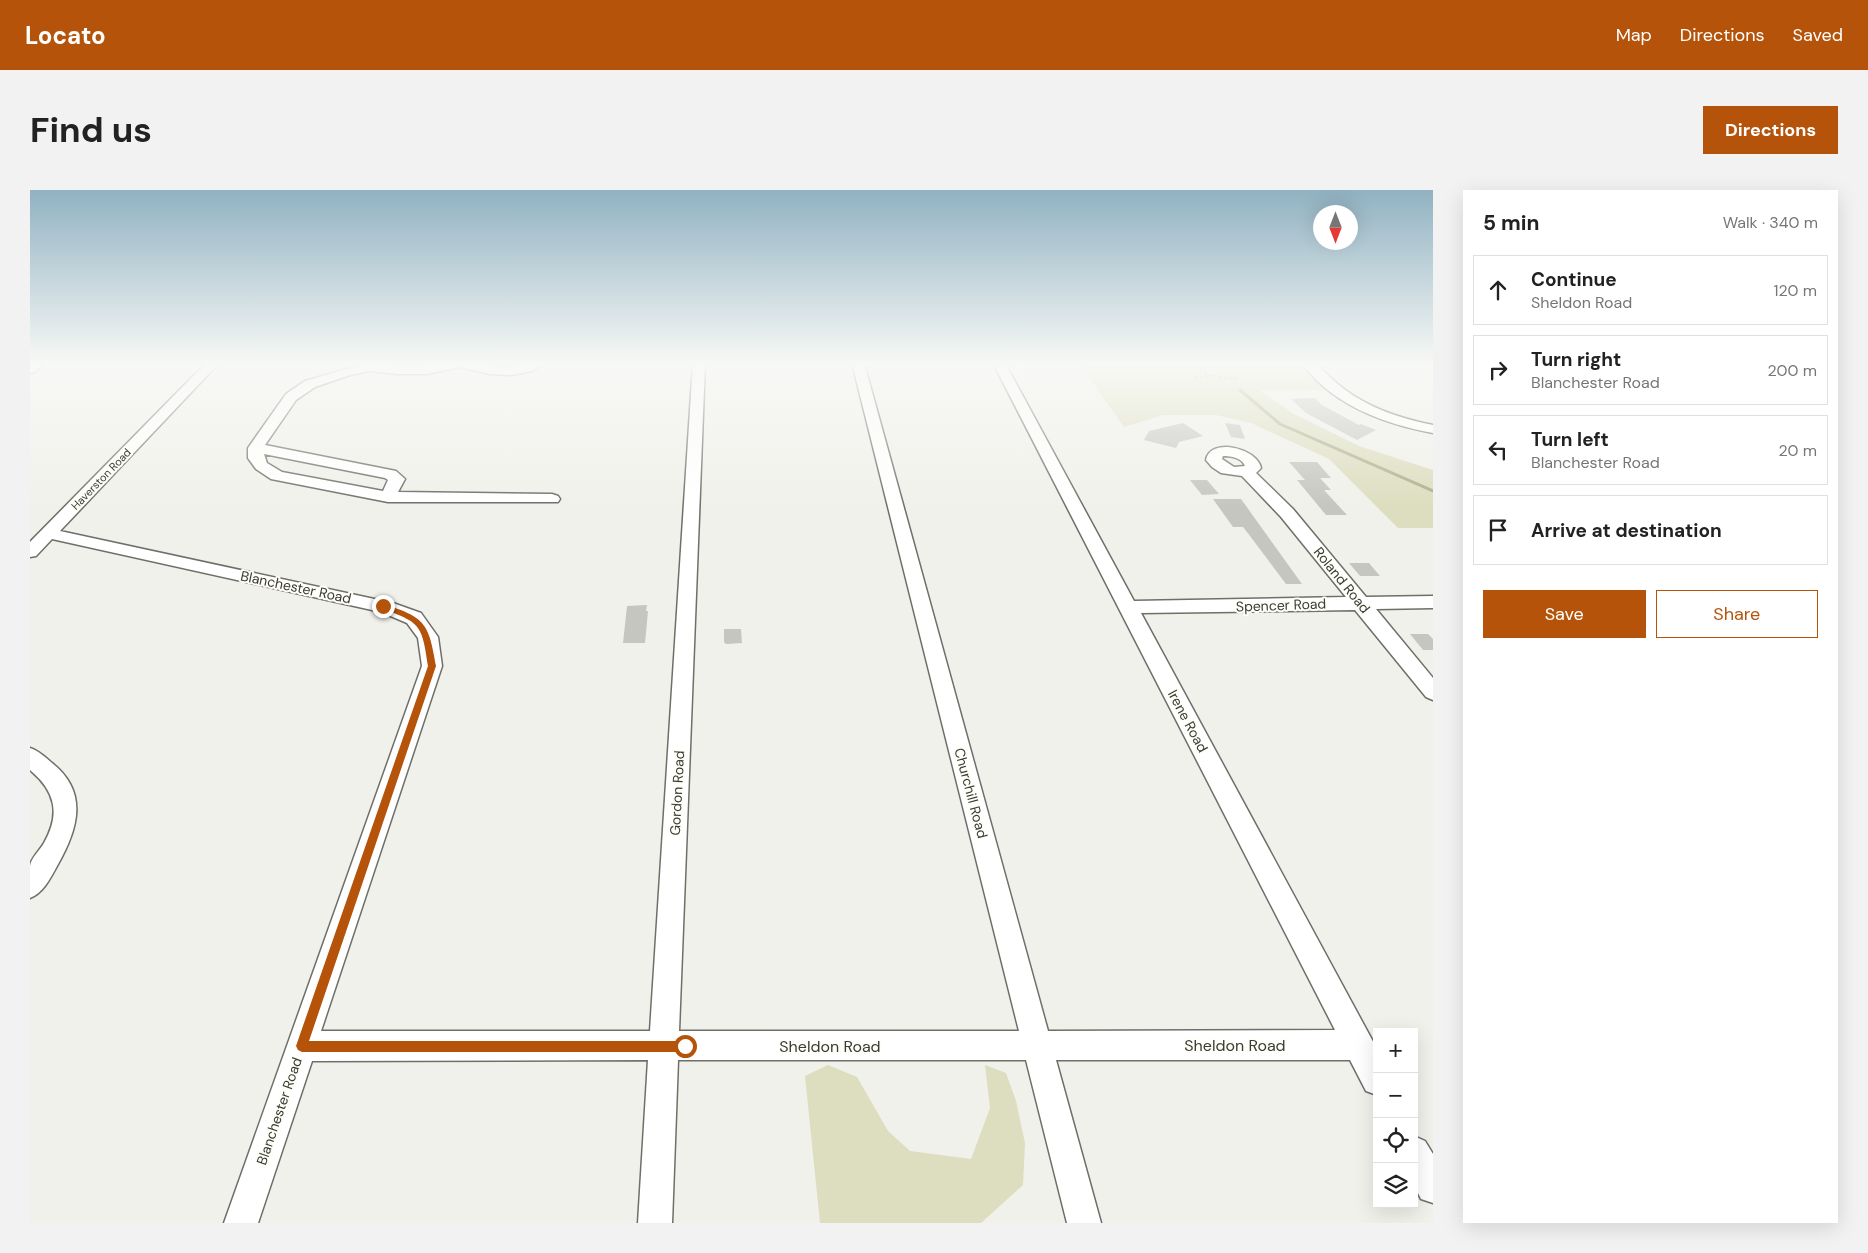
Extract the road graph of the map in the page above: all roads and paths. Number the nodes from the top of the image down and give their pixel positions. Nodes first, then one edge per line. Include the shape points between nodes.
1 (166, 411) edge
2 (281, 411) edge
3 (696, 411) edge
4 (871, 411) edge
5 (1025, 411) edge
6 (1377, 411) edge
7 (1433, 429) edge
8 (256, 448) junction
9 (1246, 472) dead end
10 (388, 496) junction
11 (552, 499) dead end
12 (48, 533) junction
13 (30, 552) edge
14 (1360, 602) junction
15 (1433, 602) edge
16 (1128, 607) junction
17 (1433, 692) edge
18 (30, 757) edge
19 (30, 886) edge
20 (1037, 1045) junction
21 (1358, 1045) junction
22 (302, 1046) junction
23 (664, 1046) junction
24 (1373, 1073) edge
25 (1418, 1159) edge
26 (1433, 1187) edge
27 (240, 1223) edge
28 (655, 1223) edge
29 (1084, 1223) edge

1 - 12 street, Haverston Road
2 - 8 street
3 - 23 street, Gordon Road
4 - 20 street, Churchill Road
5 - 16 street, Irene Road
6 - 7 street
8 - 10 street via 256,458 261,466 277,476
8 - 10 street via 390,474 397,479
9 - 14 street, Roland Road via 1287,513
10 - 11 street
12 - 13 street, Haverston Road
12 - 22 street, Blanchester Road via 386,607 414,618 428,637 432,666
14 - 15 street, Spencer Road
14 - 16 street, Spencer Road
14 - 17 street, Roland Road
16 - 21 street, Irene Road
18 - 19 street via 57,781 67,805 58,844
20 - 21 street, Sheldon Road
20 - 23 street, Sheldon Road
20 - 29 street, Churchill Road
21 - 24 street, Irene Road
22 - 23 street, Sheldon Road
22 - 27 street, Blanchester Road
23 - 28 street, Gordon Road
25 - 26 street

